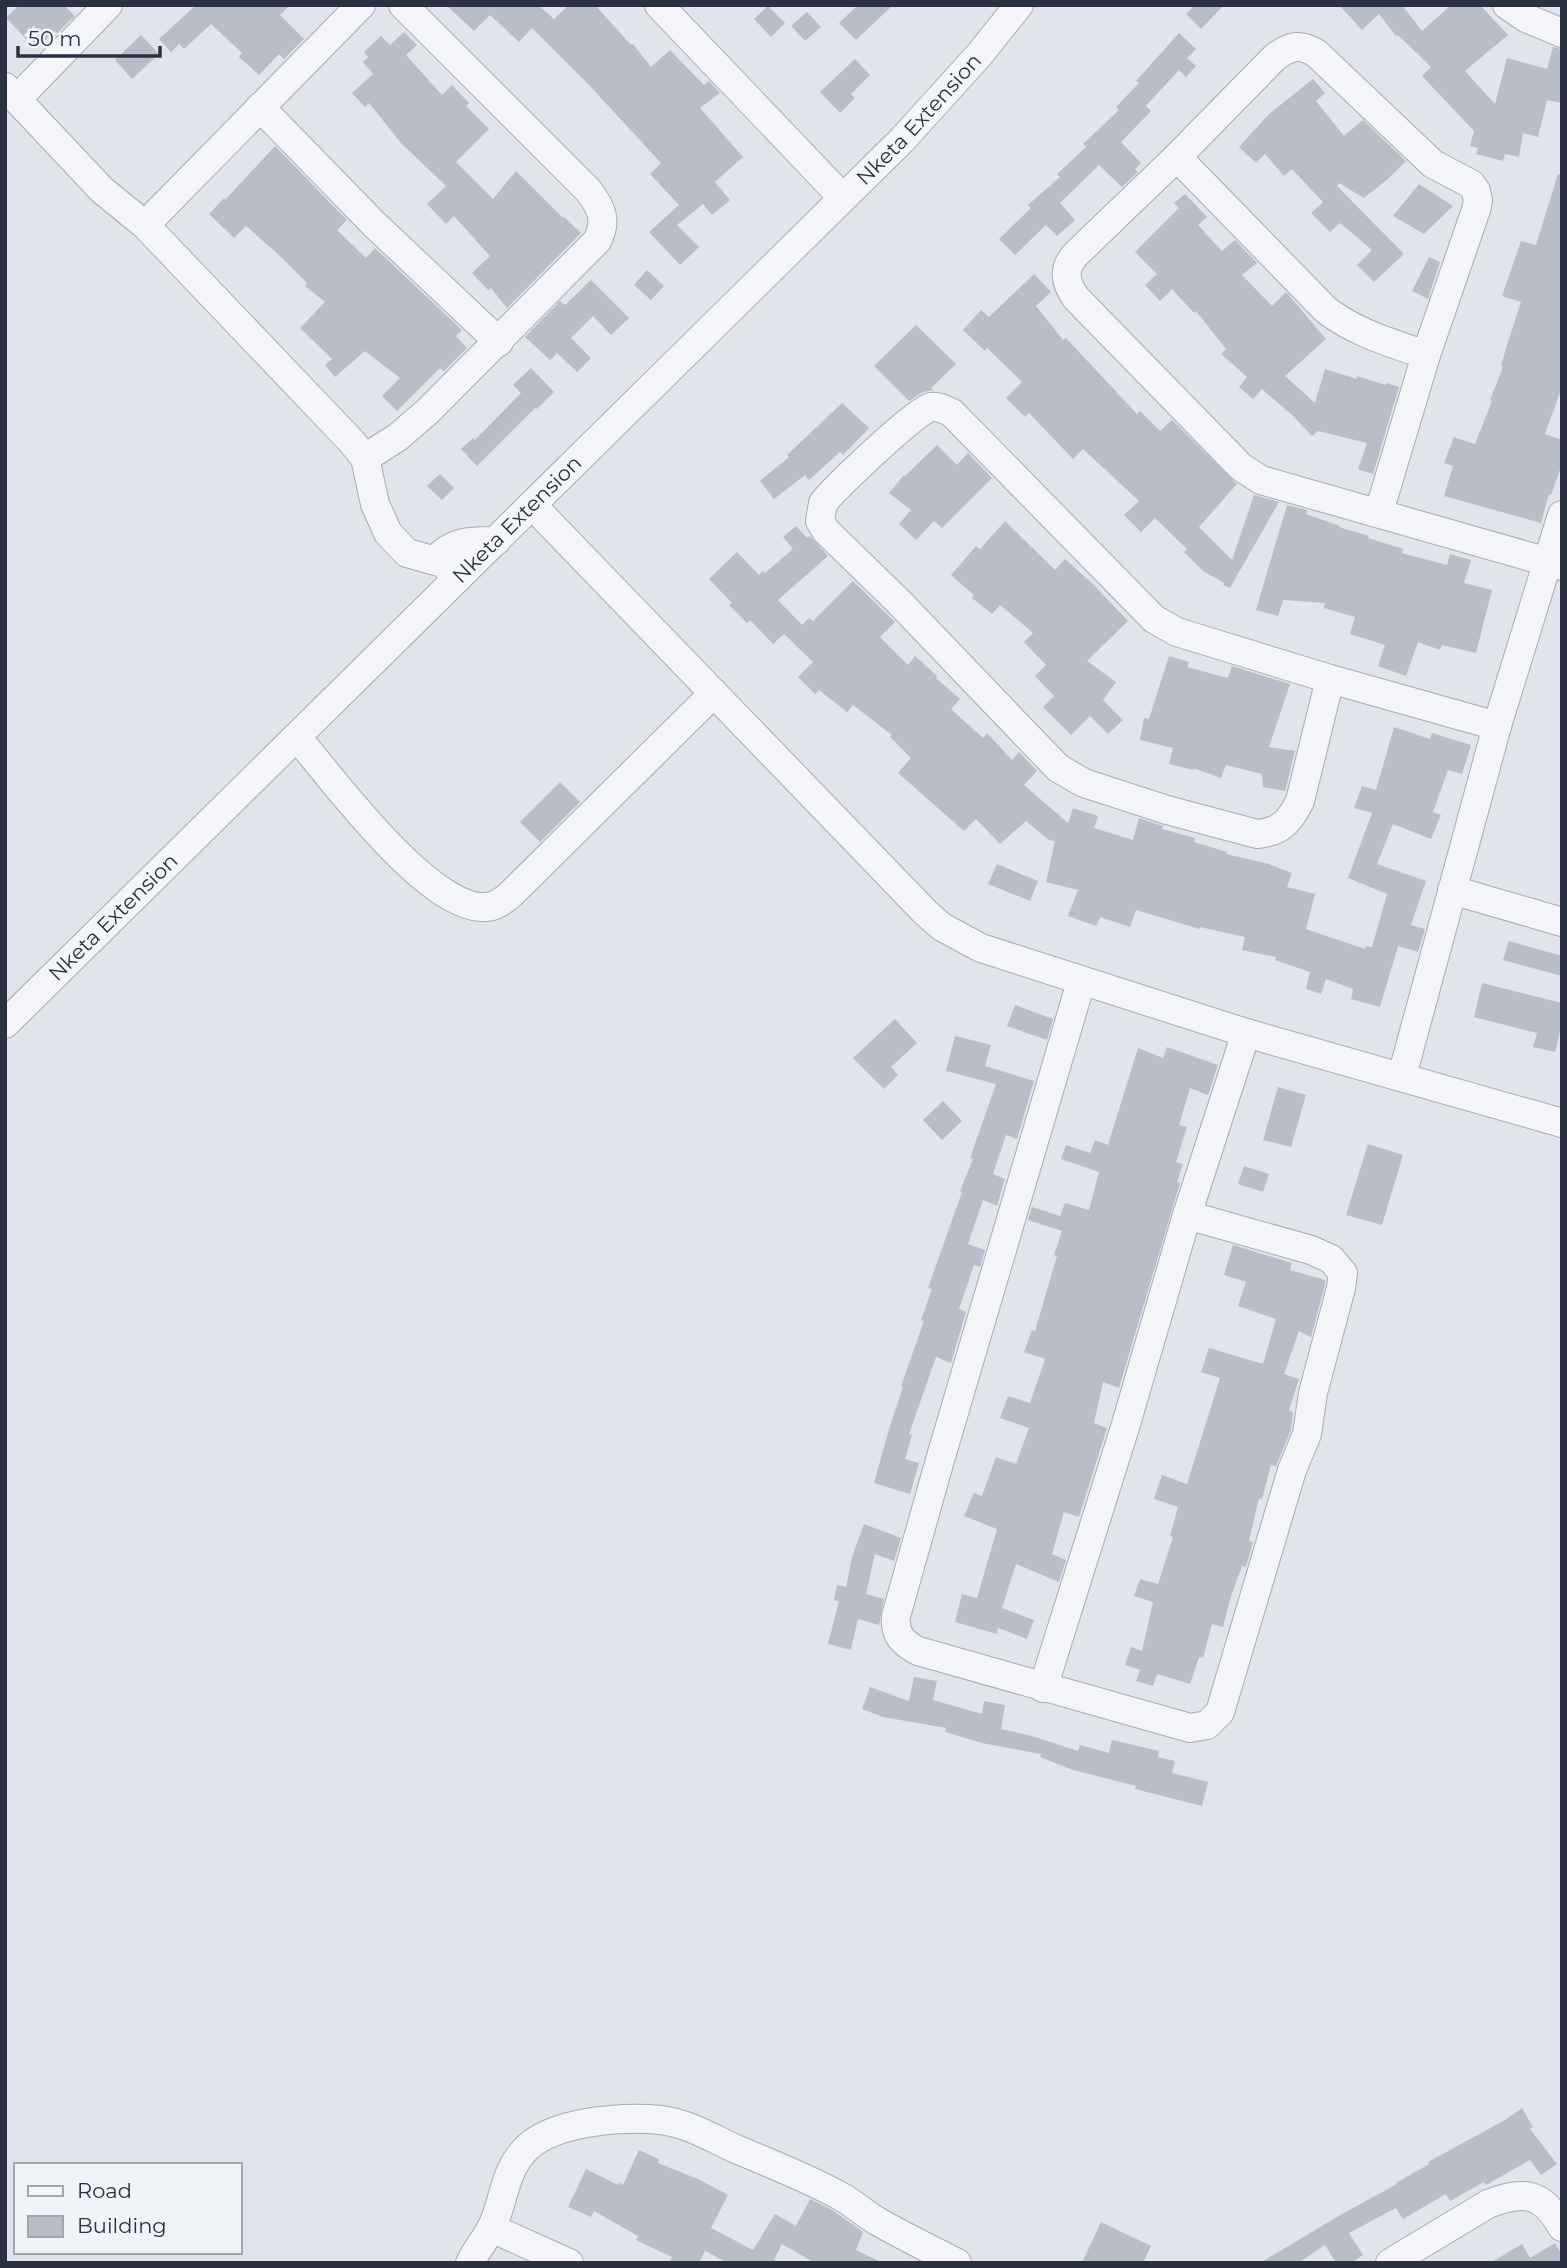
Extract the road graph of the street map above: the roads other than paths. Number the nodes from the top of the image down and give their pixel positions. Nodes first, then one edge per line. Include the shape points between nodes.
1 (108, 5) edge
2 (360, 5) edge
3 (404, 5) edge
4 (659, 5) edge
5 (1019, 5) edge
6 (1521, 10) edge
7 (1562, 33) edge
8 (11, 93) edge
9 (260, 107) junction
10 (1177, 156) junction
11 (843, 198) junction
12 (145, 225) junction
13 (499, 342) junction
14 (1426, 355) junction
15 (365, 458) junction
16 (532, 505) junction
17 (1379, 512) junction
18 (1562, 515) edge
19 (496, 541) junction
20 (436, 560) junction
21 (1555, 564) edge
22 (458, 578) junction
23 (1330, 679) junction
24 (713, 693) junction
25 (1497, 726) junction
26 (297, 737) junction
27 (1452, 890) junction
28 (1562, 922) edge
29 (1081, 982) junction
30 (5, 1024) edge
31 (1246, 1033) junction
32 (1402, 1076) junction
33 (1562, 1123) edge
34 (1187, 1215) junction
35 (1043, 1688) junction
36 (1562, 2227) edge
37 (491, 2228) junction
38 (470, 2263) edge
39 (569, 2263) edge
40 (957, 2263) edge
41 (1390, 2263) edge

1 - 8 street
2 - 9 street
3 - 13 street via 588,190 602,210 603,226 597,240
4 - 11 street
5 - 11 street, Nketa Extension via 938,103
6 - 7 street
8 - 12 street via 102,190
9 - 12 street
9 - 13 street
10 - 14 street via 1326,310 1360,332
10 - 14 street via 1283,51 1300,46 1316,53 1433,164 1476,191 1476,210
10 - 17 street via 1070,259 1066,281 1070,289 1241,467 1261,480
11 - 16 street, Nketa Extension
12 - 15 street
13 - 15 street via 398,437
14 - 17 street
15 - 20 street via 375,504 388,533 412,556
16 - 19 street, Nketa Extension
16 - 24 street
17 - 21 street
18 - 21 street
19 - 20 street via 455,544
19 - 22 street, Nketa Extension
20 - 22 street
21 - 25 street
22 - 26 street, Nketa Extension
23 - 23 street via 1177,632 1154,619 943,408 931,407 913,418 822,503 820,522 826,531 1058,768 1084,783 1167,810 1257,834 1269,833 1283,827 1300,801
23 - 25 street
24 - 26 street via 510,895 485,907 467,903 425,879 377,832
24 - 29 street via 942,927 981,948
25 - 27 street
26 - 30 street, Nketa Extension
27 - 28 street
27 - 32 street
29 - 31 street
29 - 35 street via 895,1627 906,1645 918,1651
31 - 32 street
31 - 34 street
32 - 33 street
34 - 35 street
34 - 35 street via 1311,1250 1342,1269 1307,1434 1214,1720 1190,1728
36 - 41 street via 1543,2201 1518,2195 1488,2204
37 - 38 street
37 - 39 street
37 - 40 street via 507,2177 528,2147 546,2134 597,2122 662,2120 695,2130 843,2197 879,2222

